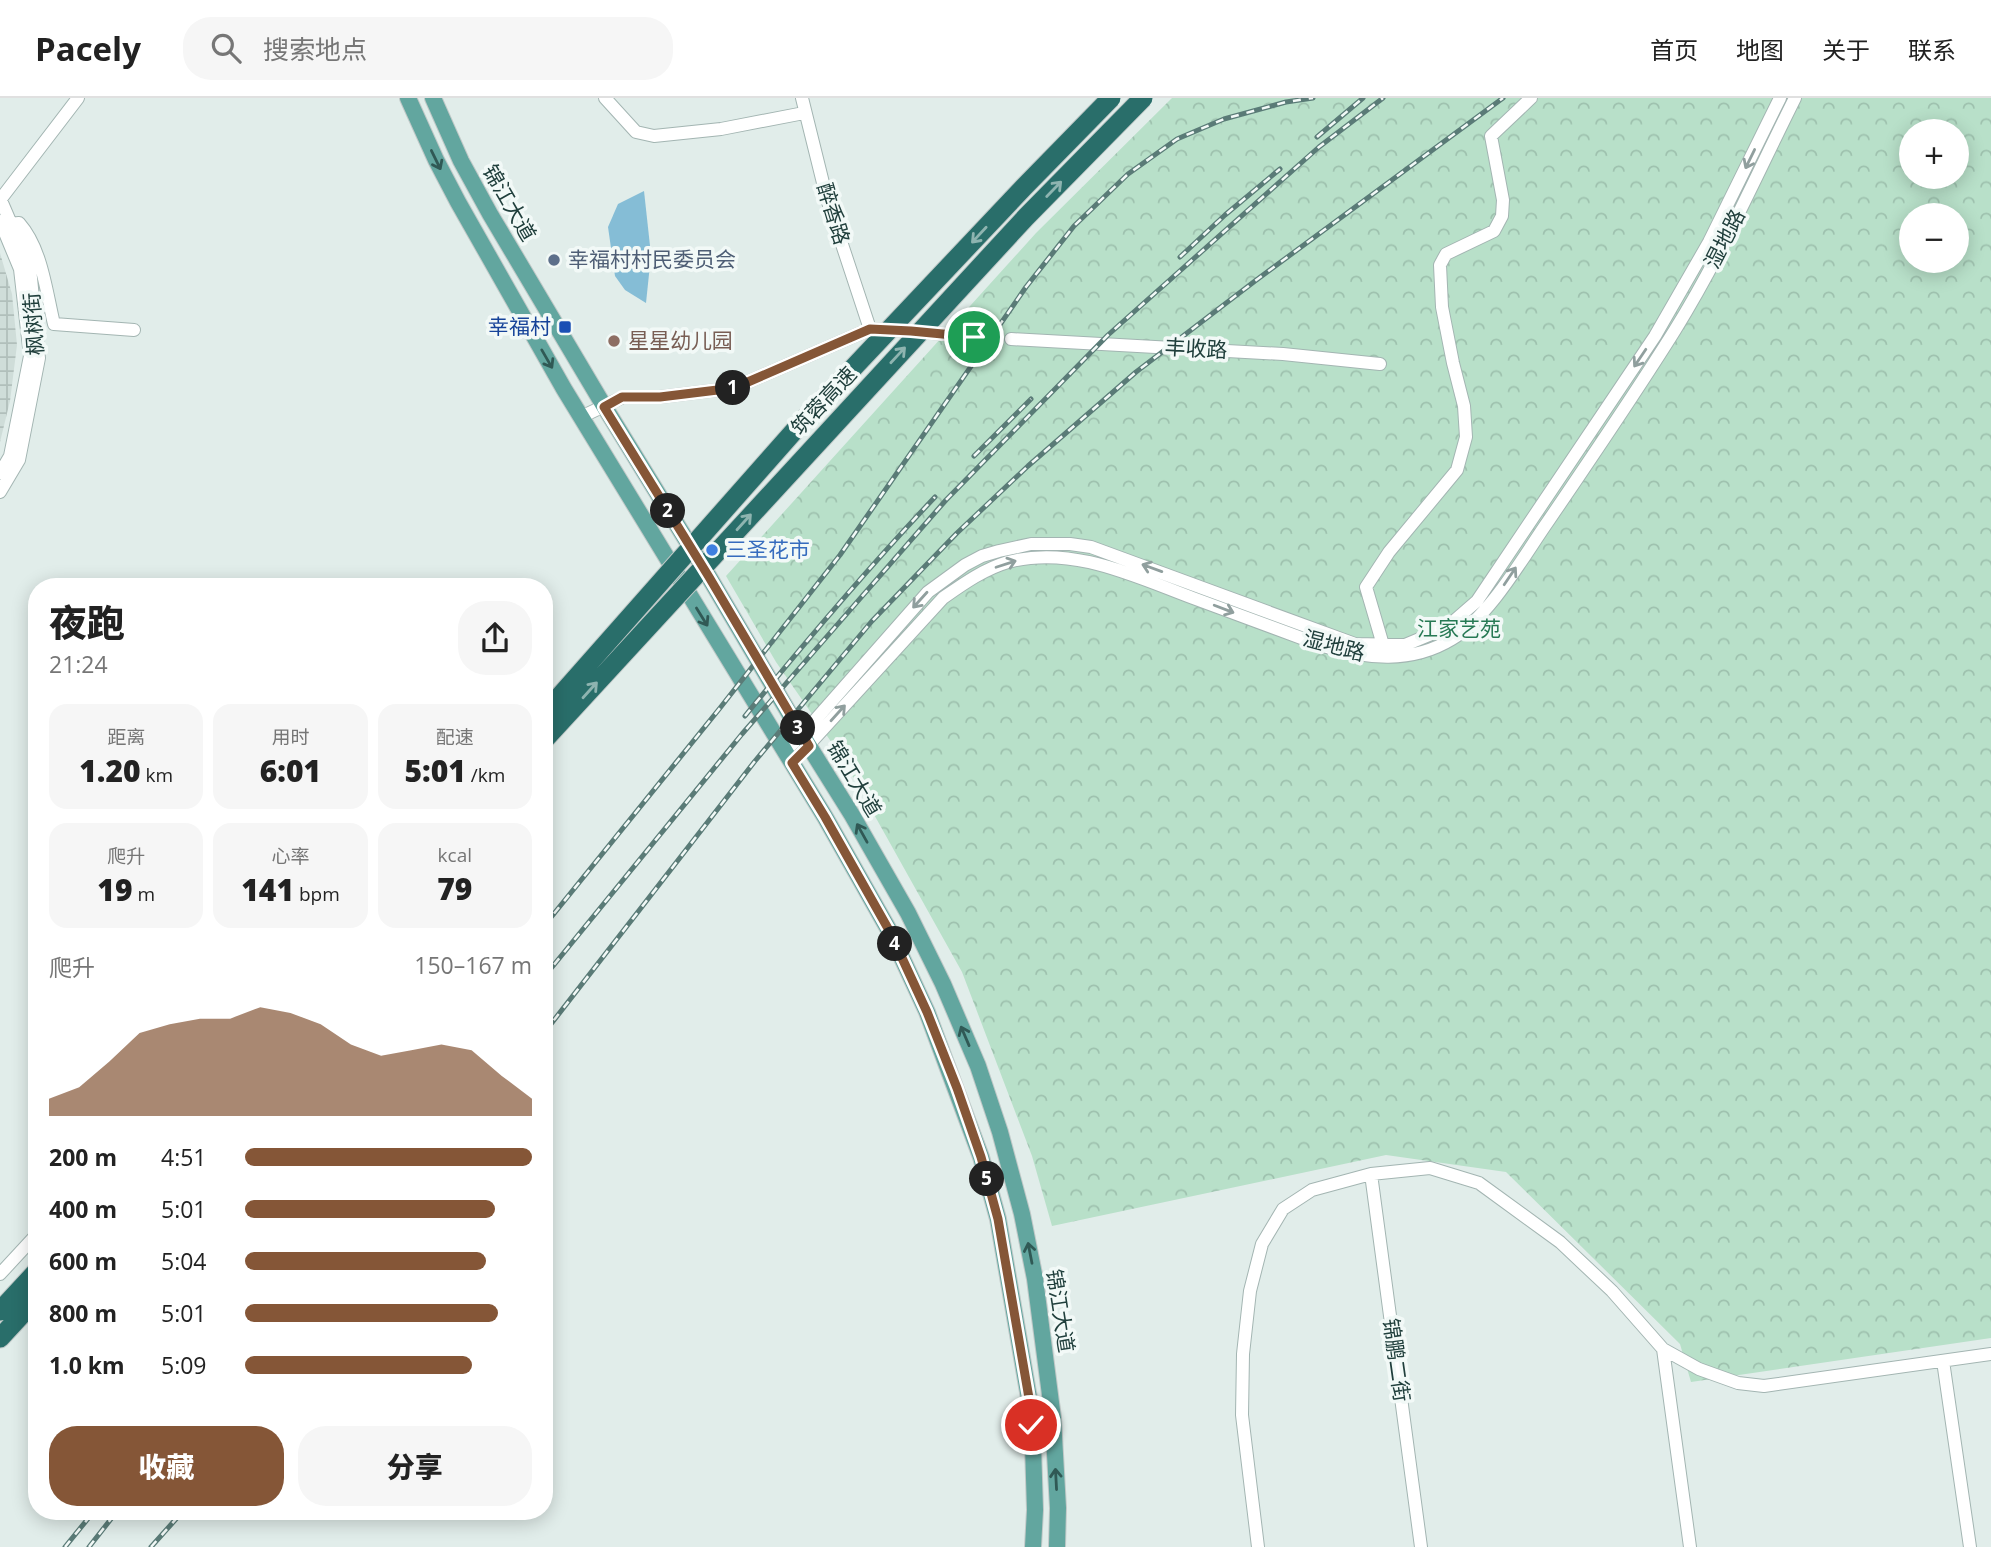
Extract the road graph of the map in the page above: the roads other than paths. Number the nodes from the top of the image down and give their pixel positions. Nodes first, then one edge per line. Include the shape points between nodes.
1 (78, 98) edge
2 (408, 98) edge
3 (433, 98) edge
4 (605, 98) edge
5 (802, 98) edge
6 (1111, 98) edge
7 (1143, 98) edge
8 (1531, 98) edge
9 (1780, 98) edge
10 (1795, 98) edge
11 (804, 113) junction
12 (0, 199) edge
13 (5, 223) edge
14 (870, 329) junction
15 (134, 330) dead end
16 (974, 337) tunnel mouth
17 (1011, 339) tunnel mouth
18 (1380, 364) dead end
19 (604, 407) junction
20 (581, 417) junction
21 (0, 473) edge
22 (0, 492) edge
23 (1382, 649) junction
24 (553, 704) edge
25 (553, 730) edge
26 (805, 740) junction
27 (788, 757) junction
28 (1371, 1174) junction
29 (28, 1244) edge
30 (0, 1274) edge
31 (28, 1281) edge
32 (28, 1308) edge
33 (0, 1311) edge
34 (0, 1338) edge
35 (1663, 1349) junction
36 (1991, 1354) edge
37 (1943, 1361) junction
38 (1033, 1547) edge
39 (1057, 1547) edge
40 (1258, 1547) edge
41 (1421, 1547) edge
42 (1690, 1547) edge
43 (1970, 1547) edge

1 - 12 street
2 -> 20 main road, 锦江大道 via 458,202
3 - 19 main road, 锦江大道 via 490,214
4 - 11 street via 636,132 654,136
5 - 11 street, 醉香路
6 -> 24 highway, 筑蓉高速, bridge via 803,422
25 -> 7 highway, 筑蓉高速, bridge via 1026,218
8 - 23 street via 1492,136 1503,200 1498,224 1494,231 1446,254 1440,264 1442,307 1464,405 1466,437 1457,470 1366,587
9 -> 23 street, 湿地路 via 1709,242 1656,336 1478,601 1429,635
23 -> 10 street, 湿地路 via 1401,656 1430,650 1478,617 1503,586 1676,328
11 - 14 street, 醉香路
12 - 13 street, 枫树街
13 - 15 street via 19,223 39,259 54,324
13 - 21 street, 枫树街 via 20,269 30,356 9,456
13 - 22 street, 枫树街 via 30,268 39,358 19,460
14 - 16 street
14 - 19 street via 734,388 622,397
17 - 18 street, 丰收路
19 - 20 street
19 - 26 main road, 锦江大道
20 -> 27 main road, 锦江大道
23 - 26 street, 湿地路 via 1084,560 1048,557 1006,563 943,598
26 - 27 street, 湿地路
39 -> 26 main road, 锦江大道 via 1046,1354 1022,1214 1000,1132 943,984 852,815
27 - 38 main road, 锦江大道 via 890,932 927,1012 981,1157 998,1219 1029,1398
28 - 35 street via 1430,1168 1479,1183 1560,1242
28 - 40 street via 1312,1190 1283,1209 1262,1244 1250,1291 1242,1415
28 - 41 street, 锦鹏二街
29 - 30 street
31 - 33 highway
32 - 34 highway
35 - 37 street via 1699,1369 1763,1386
35 - 42 street
36 - 37 street
37 - 43 street

